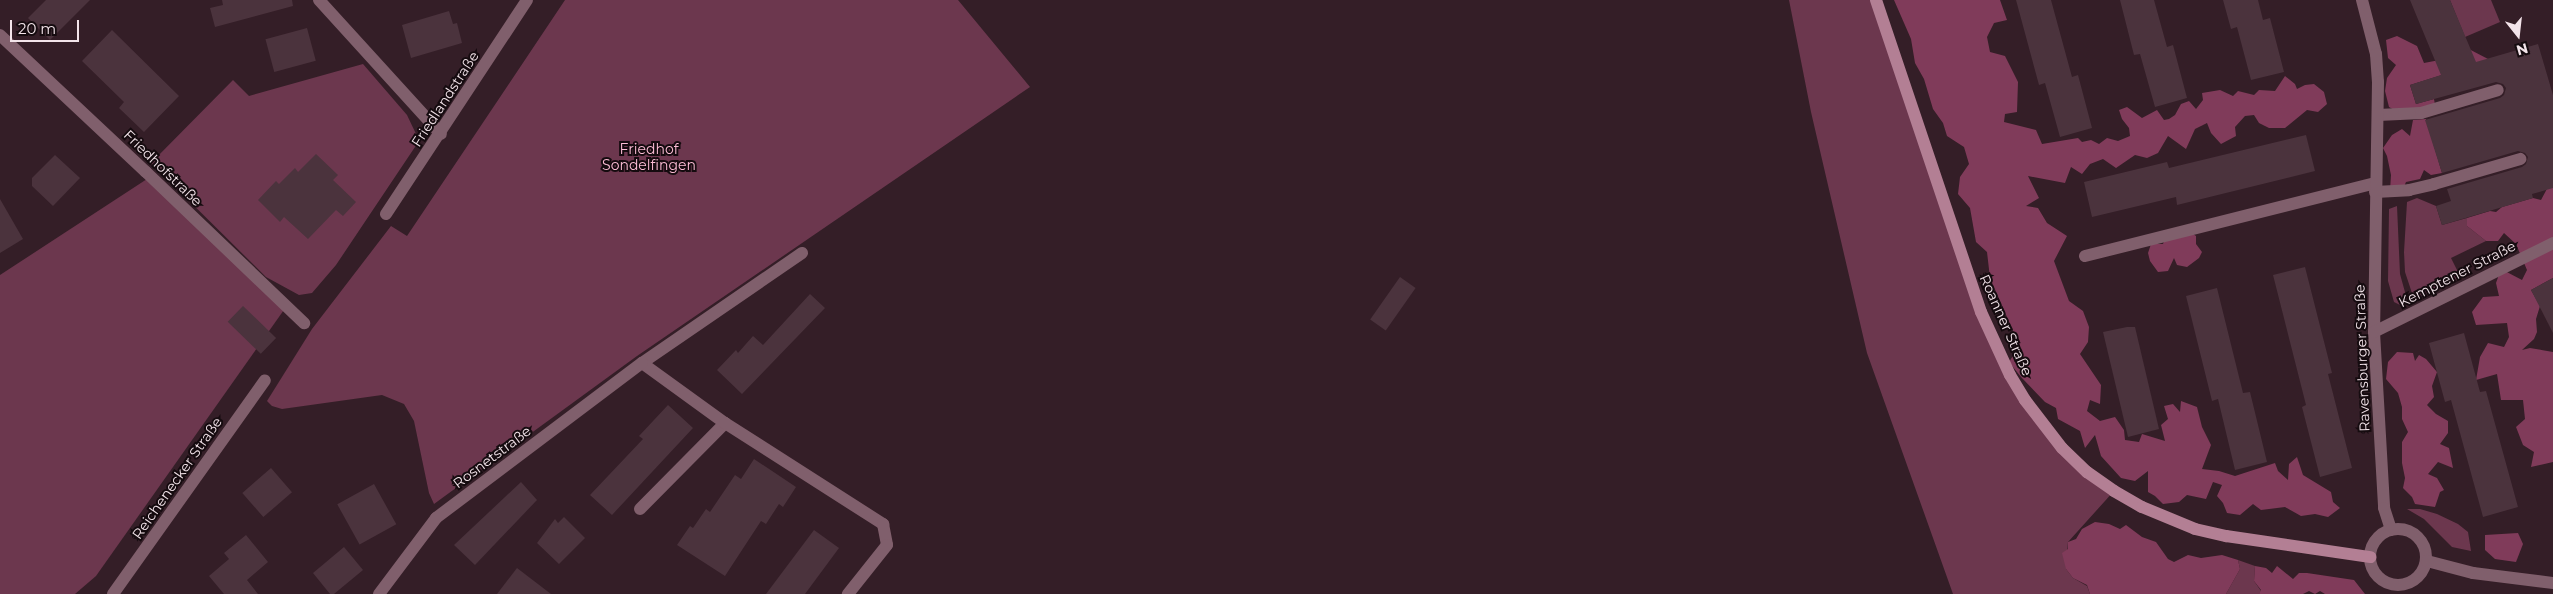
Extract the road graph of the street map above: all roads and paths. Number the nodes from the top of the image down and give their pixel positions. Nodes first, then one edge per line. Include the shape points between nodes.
1 (319, 0) edge
2 (528, 0) edge
3 (1876, 0) edge
4 (2362, 0) edge
5 (0, 35) edge
6 (2498, 90) dead end
7 (2378, 115) junction
8 (441, 134) junction
9 (2520, 159) dead end
10 (2375, 188) junction
11 (386, 214) dead end
12 (2553, 243) edge
13 (802, 253) dead end
14 (2086, 256) dead end
15 (304, 323) dead end
16 (2374, 332) junction
17 (642, 363) junction
18 (265, 380) dead end
19 (725, 424) junction
20 (640, 509) dead end
21 (2391, 530) junction
22 (2370, 557) junction
23 (2427, 561) junction
24 (2553, 583) edge
25 (2400, 590) edge
26 (113, 594) edge
27 (379, 594) edge
28 (848, 594) edge

1 - 8 street
2 - 8 street, Friedlandstraße
3 - 22 street, Roanner Straße via 1981,312 2025,400 2062,448 2087,472 2114,491 2142,507 2195,529
4 - 7 street, Ravensburger Straße via 2376,54
5 - 15 street, Friedhofstraße
6 - 7 street via 2421,113
7 - 10 street, Ravensburger Straße
8 - 11 street, Friedlandstraße
9 - 10 street via 2409,190
10 - 14 street
10 - 16 street, Ravensburger Straße
12 - 16 street, Kemptener Straße
13 - 17 street, Rosnetstraße
16 - 21 street, Ravensburger Straße via 2384,508
17 - 19 street
17 - 27 street, Rosnetstraße via 436,518
18 - 26 street, Reichenecker Straße
19 - 20 street
19 - 28 street via 883,524 887,545
21 - 22 street via 2376,540
21 - 23 street via 2410,531 2418,536 2424,544
22 - 25 street via 2378,577
23 - 24 street via 2473,573
23 - 25 street via 2417,580

